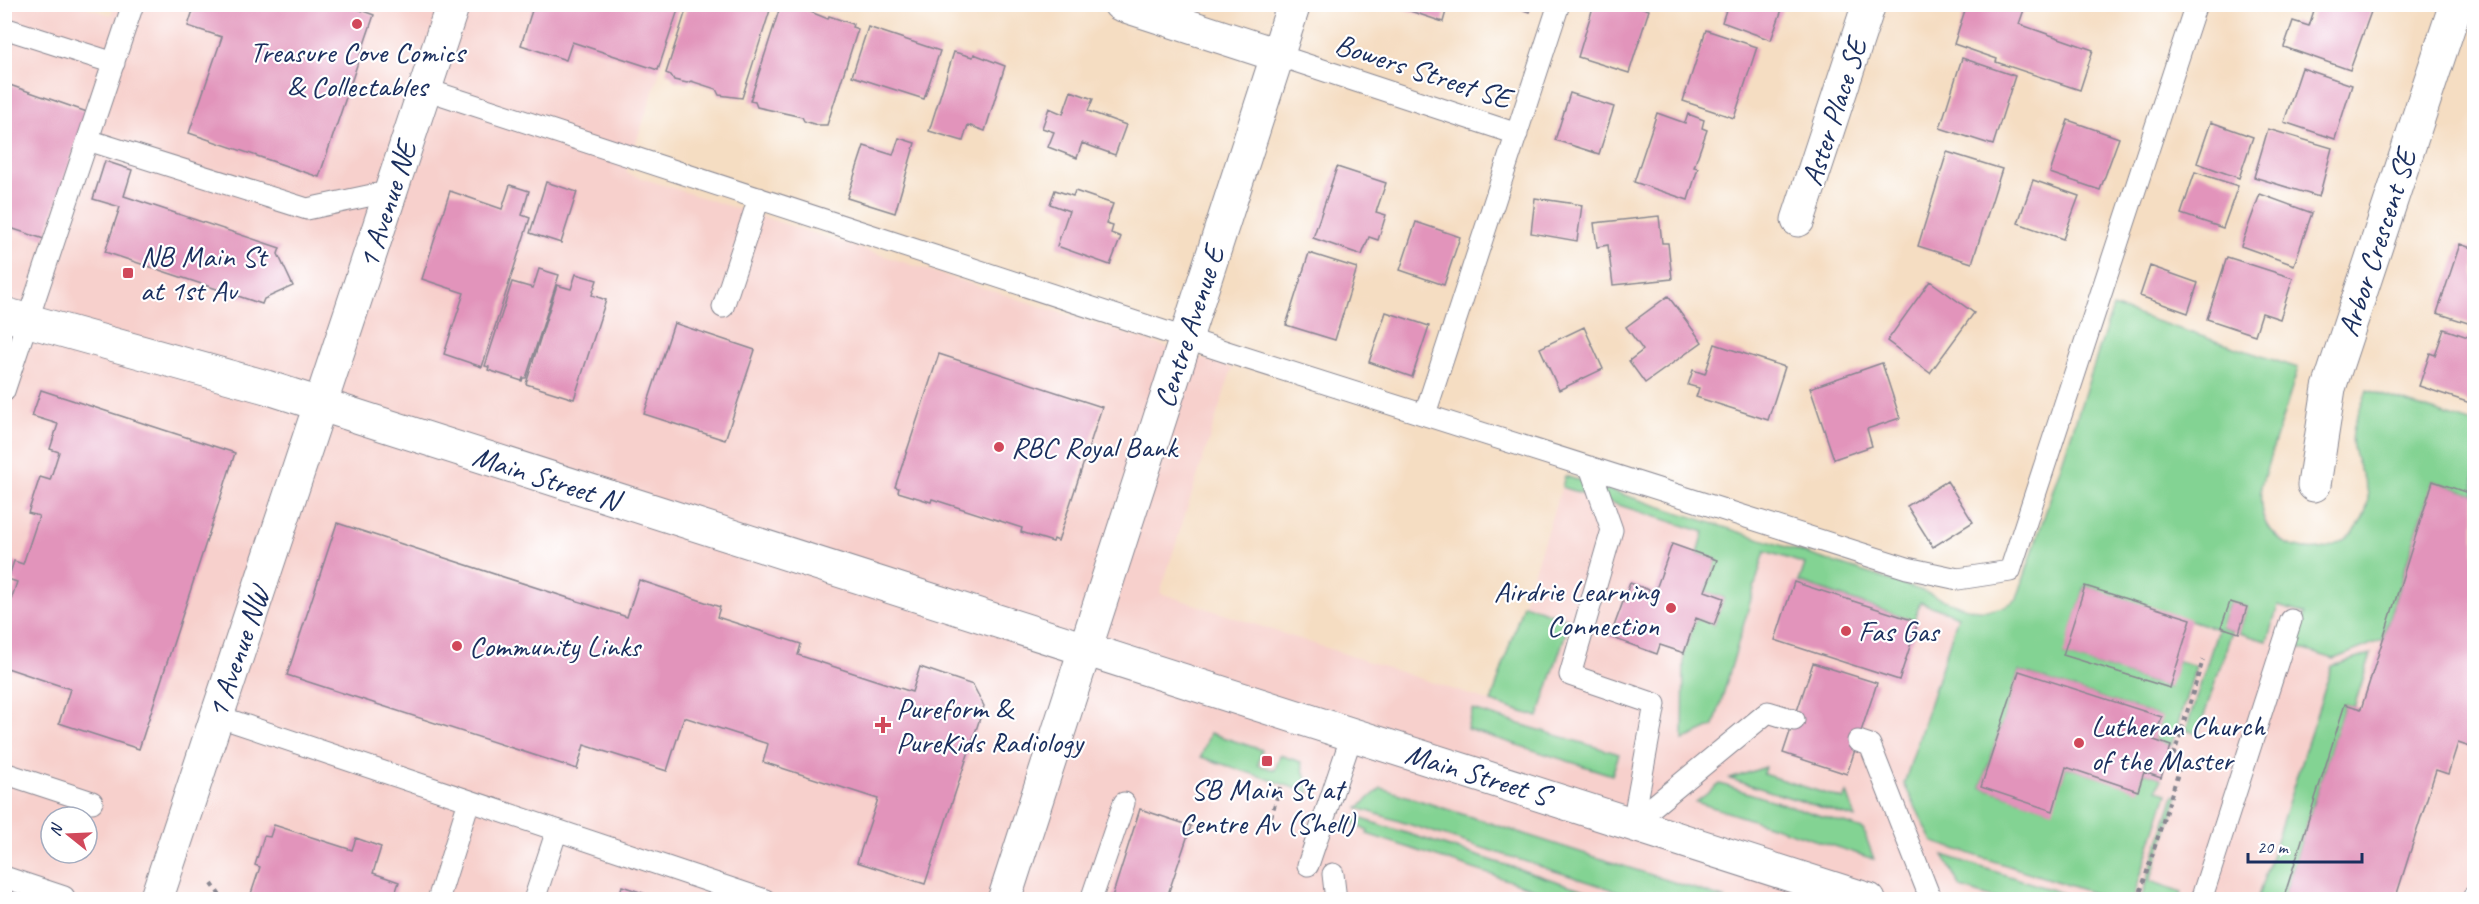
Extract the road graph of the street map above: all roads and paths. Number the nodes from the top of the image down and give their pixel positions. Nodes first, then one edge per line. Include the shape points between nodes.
1 (133, 4) edge
2 (453, 4) edge
3 (1120, 4) edge
4 (1294, 4) edge
5 (1558, 4) edge
6 (1869, 4) edge
7 (2196, 4) edge
8 (2456, 4) edge
9 (4, 28) edge
10 (1277, 55) junction
11 (114, 63) junction
12 (425, 89) junction
13 (1517, 134) junction
14 (88, 140) junction
15 (391, 191) junction
16 (759, 198) junction
17 (1798, 220) dead end
18 (723, 308) dead end
19 (16, 317) edge
20 (1185, 338) junction
21 (4, 391) edge
22 (320, 405) junction
23 (1425, 414) junction
24 (1590, 467) junction
25 (2314, 485) dead end
26 (2291, 620) dead end
27 (1084, 650) junction
28 (2203, 660) dead end
29 (217, 716) junction
30 (1794, 720) dead end
31 (1352, 735) junction
32 (1858, 741) dead end
33 (2166, 762) dead end
34 (2172, 764) junction
35 (4, 773) edge
36 (1280, 787) dead end
37 (469, 801) junction
38 (92, 802) dead end
39 (1124, 803) dead end
40 (1271, 817) dead end
41 (1633, 823) junction
42 (557, 830) junction
43 (1308, 865) dead end
44 (1333, 874) dead end
45 (4, 877) edge
46 (212, 884) dead end
47 (64, 897) dead end
48 (156, 900) edge
49 (223, 900) edge
50 (438, 900) edge
51 (534, 900) edge
52 (765, 900) edge
53 (1004, 900) edge
54 (1091, 900) edge
55 (1336, 900) edge
56 (1869, 900) edge
57 (1931, 900) edge
58 (2138, 900) edge
59 (2201, 900) edge

1 - 11 lane
2 - 12 street, 1 Avenue NE
3 - 10 street
4 - 10 street, Centre Avenue E
5 - 13 lane
6 - 17 street, Aster Place SE
7 - 24 lane via 2010,571 1958,579 1907,568
8 - 25 street, Arbor Crescent SE via 2329,388
9 - 11 lane
10 - 13 lane, Bowers Street SE
10 - 20 street, Centre Avenue E
11 - 14 lane
12 - 15 street, 1 Avenue NE
12 - 16 lane
13 - 23 lane
14 - 15 lane via 307,209
14 - 19 lane
15 - 22 street, 1 Avenue NE
16 - 18 lane
16 - 20 lane
19 - 21 lane
19 - 22 street, Main Street N
20 - 23 lane
20 - 27 street, Centre Avenue E
22 - 27 street, Main Street N
22 - 29 street, 1 Avenue NW
23 - 24 lane
24 - 41 lane via 1612,530 1570,675 1655,704
26 - 59 lane
27 - 31 street, Main Street S
27 - 53 street, Centre Avenue E
28 - 34 path
29 - 37 lane
29 - 48 street, 1 Avenue NW
30 - 41 lane via 1768,712
31 - 41 street, Main Street S
31 - 43 lane
32 - 57 lane via 1870,745
33 - 34 path
34 - 58 path via 2181,767
35 - 38 lane
36 - 40 path
37 - 42 lane
37 - 50 lane
39 - 54 lane
41 - 56 street, Main Street S
42 - 51 lane
42 - 52 lane
44 - 55 lane
45 - 47 lane
46 - 49 path

